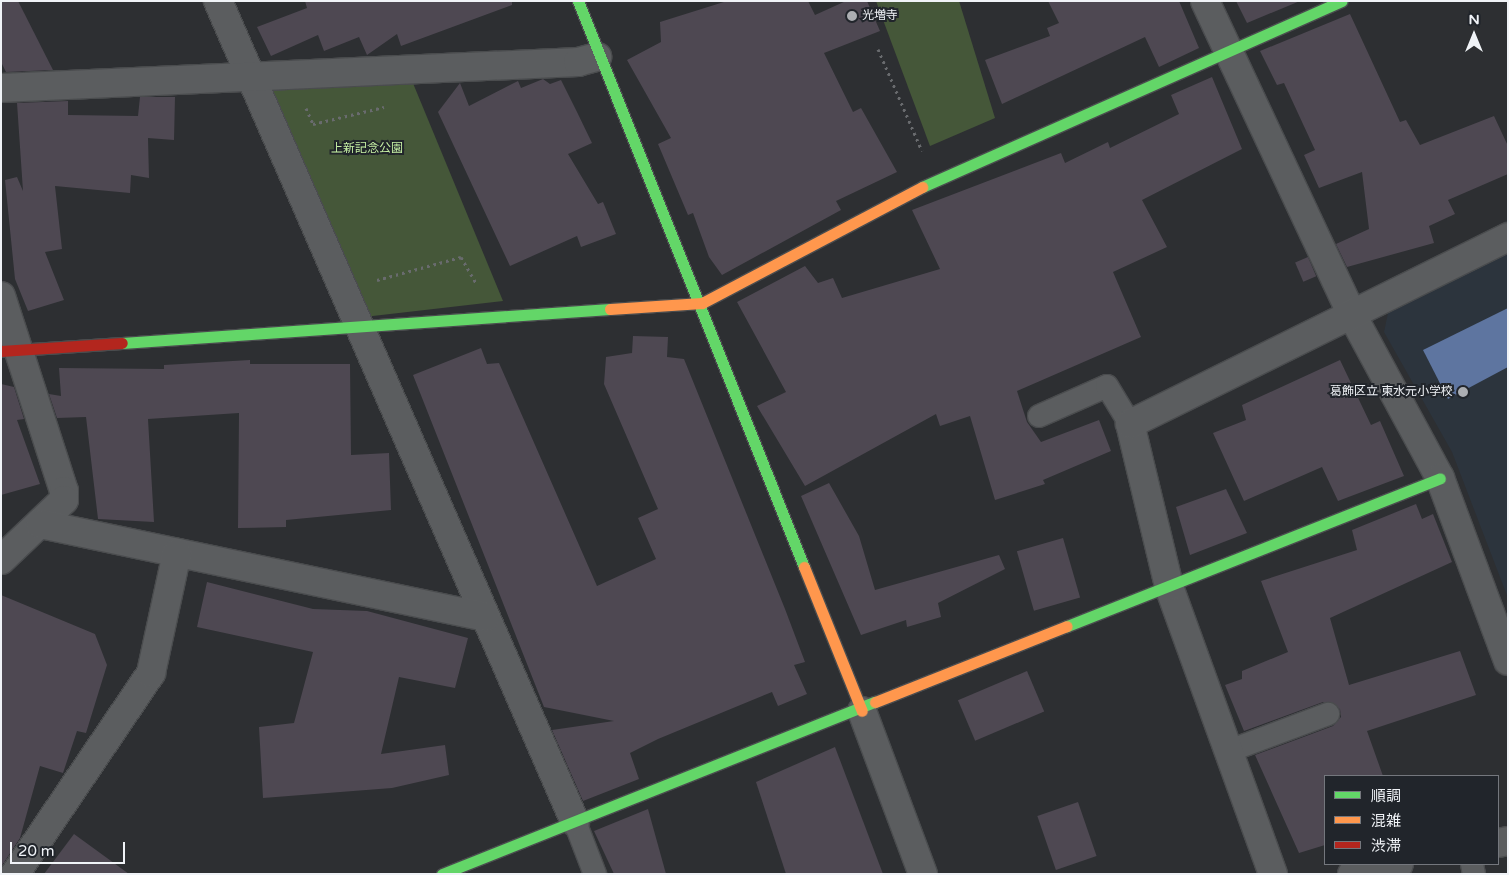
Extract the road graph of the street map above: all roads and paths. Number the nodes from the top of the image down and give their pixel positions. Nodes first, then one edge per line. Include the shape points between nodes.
1 (218, 1) edge
2 (578, 1) edge
3 (1205, 1) edge
4 (1342, 1) edge
5 (1230, 47) junction
6 (878, 49) dead end
7 (597, 57) junction
8 (250, 76) junction
9 (1, 88) edge
10 (935, 182) junction
11 (1508, 236) edge
12 (1, 296) edge
13 (702, 302) junction
14 (1352, 315) junction
15 (496, 318) junction
16 (387, 326) junction
17 (360, 327) junction
18 (11, 350) edge
19 (1039, 416) dead end
20 (1130, 424) junction
21 (1440, 478) junction
22 (40, 524) junction
23 (177, 553) junction
24 (1, 560) edge
25 (1169, 586) junction
26 (485, 616) junction
27 (1508, 661) edge
28 (862, 711) junction
29 (1328, 714) dead end
30 (1229, 751) junction
31 (575, 822) junction
32 (1395, 865) edge
33 (15, 874) edge
34 (442, 874) edge
35 (595, 874) edge
36 (923, 874) edge
37 (1273, 874) edge
38 (1352, 874) edge

1 - 8 street
2 - 7 street
3 - 5 street
4 - 5 street
5 - 10 street via 1204,64
5 - 14 street
6 - 10 path
7 - 8 street via 578,62
7 - 13 street
8 - 9 street
8 - 17 street
10 - 13 street
11 - 14 street
12 - 18 street
13 - 15 street
13 - 28 street
14 - 20 street
14 - 21 street
15 - 16 street
15 - 16 path via 461,257 369,282
16 - 17 street
17 - 18 street
17 - 26 street
18 - 22 street via 64,491 64,500
19 - 20 lane via 1106,386
20 - 25 street
21 - 25 street
21 - 27 street
22 - 23 street
22 - 24 street
23 - 26 street
23 - 33 street via 151,673
25 - 28 street
25 - 30 street
26 - 31 street
28 - 31 street
28 - 36 street
29 - 30 lane
30 - 37 street
31 - 34 street
31 - 35 lane
32 - 38 street

